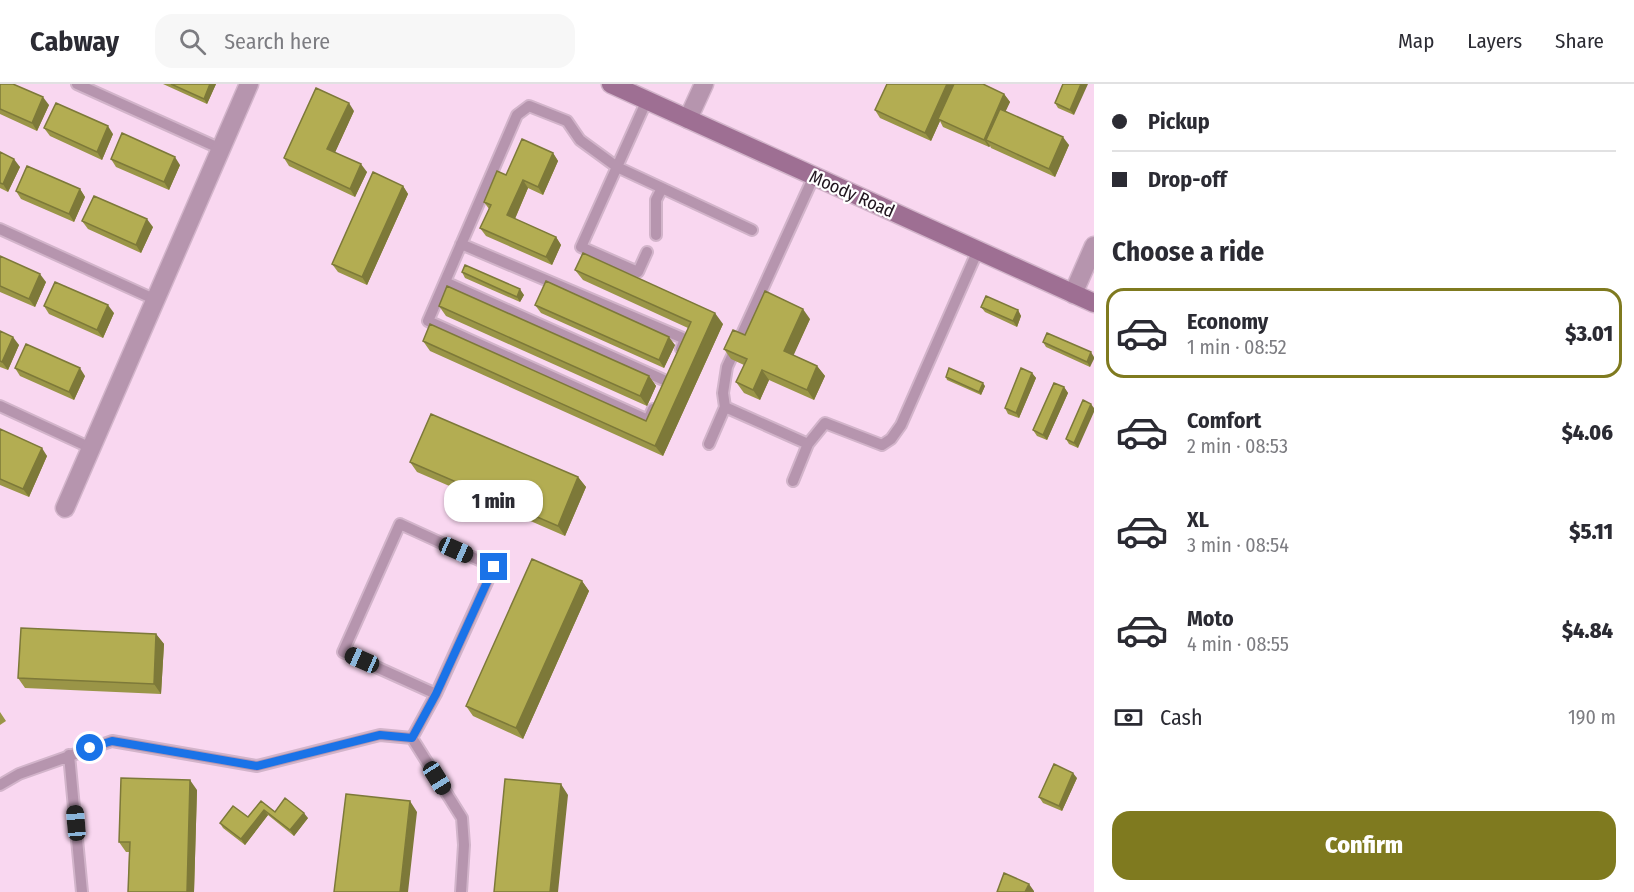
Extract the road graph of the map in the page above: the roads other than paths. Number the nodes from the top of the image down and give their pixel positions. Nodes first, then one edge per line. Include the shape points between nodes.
1 (77, 84) edge
2 (249, 84) edge
3 (610, 84) edge
4 (704, 84) edge
5 (647, 100) junction
6 (688, 119) junction
7 (220, 149) junction
8 (617, 166) junction
9 (814, 176) junction
10 (662, 188) junction
11 (0, 229) edge
12 (752, 230) dead end
13 (656, 235) dead end
14 (461, 244) junction
15 (1094, 246) edge
16 (978, 250) junction
17 (647, 252) dead end
18 (445, 282) junction
19 (1073, 294) junction
20 (156, 300) junction
21 (1094, 303) edge
22 (666, 380) junction
23 (0, 406) edge
24 (725, 407) junction
25 (709, 444) dead end
26 (808, 444) junction
27 (91, 448) junction
28 (793, 481) dead end
29 (65, 508) dead end
30 (436, 694) junction
31 (412, 738) junction
32 (69, 755) junction
33 (0, 785) edge
34 (82, 892) edge
35 (461, 892) edge

1 - 7 lane
2 - 7 street
3 - 5 main road, Moody Road
4 - 6 street
5 - 6 main road, Moody Road
5 - 8 lane
6 - 9 main road, Moody Road
7 - 20 street
8 - 10 lane
8 - 14 lane via 580,140 567,121 530,106 517,115
8 - 17 lane via 580,247 638,272
9 - 16 main road, Moody Road
9 - 24 lane via 727,367
10 - 12 lane
10 - 13 lane via 656,200
11 - 20 lane
14 - 18 lane
14 - 22 lane via 686,339
15 - 19 street
16 - 19 main road, Moody Road
16 - 26 lane via 901,425 891,439 882,445 825,423
18 - 22 lane
18 - 22 lane via 428,321 648,420
19 - 21 main road, Moody Road
20 - 27 street
23 - 27 lane
24 - 25 lane
24 - 26 lane
26 - 28 lane
27 - 29 street
30 - 30 lane via 494,567 400,524 343,652
30 - 31 lane
31 - 32 lane via 380,735 257,766 112,741
31 - 35 lane via 462,818
32 - 33 lane
32 - 34 lane

